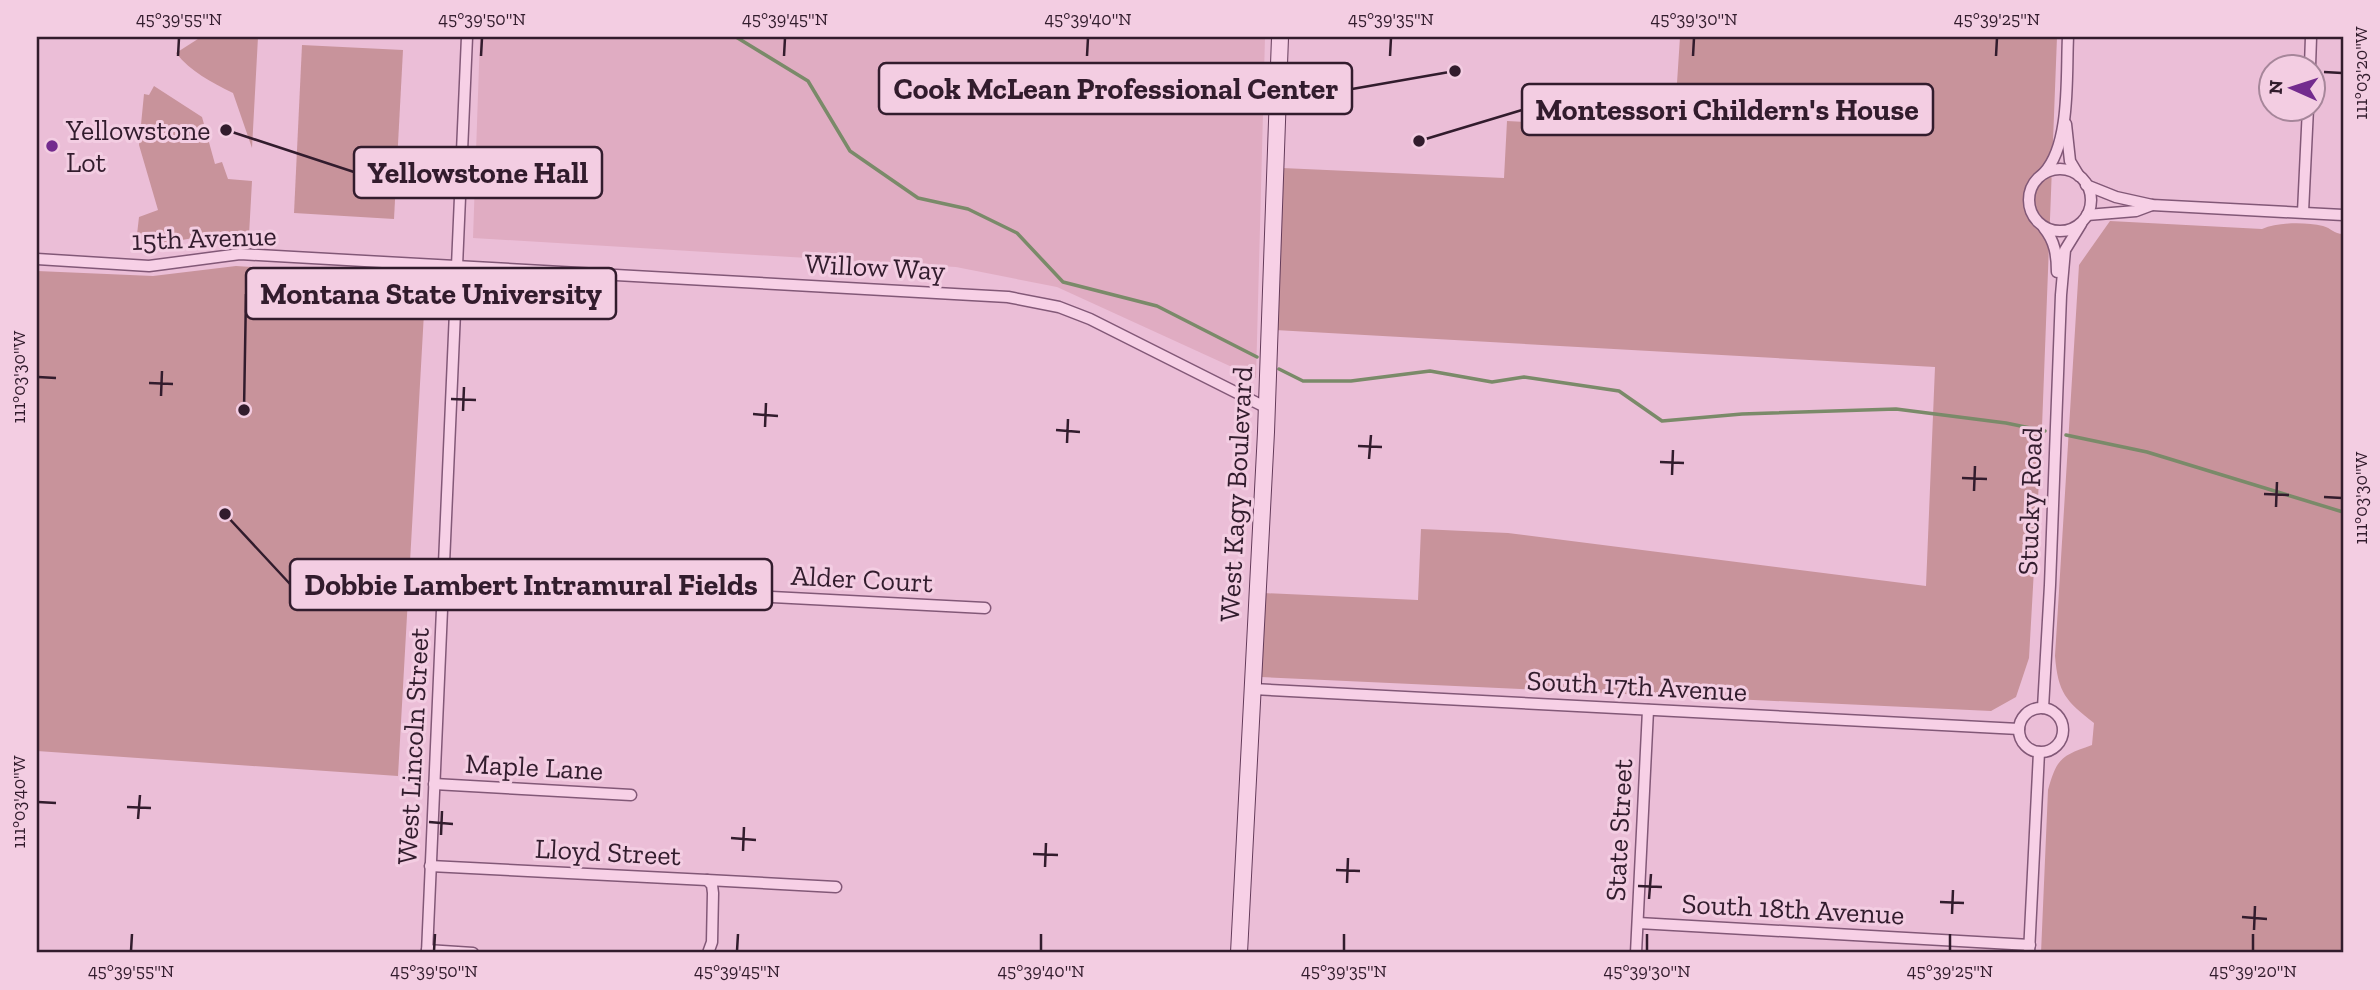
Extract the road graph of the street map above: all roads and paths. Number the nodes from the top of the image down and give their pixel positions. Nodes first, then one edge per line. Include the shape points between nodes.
1 (467, 37) edge
2 (1280, 37) edge
3 (2068, 37) edge
4 (2064, 111) junction
5 (2307, 122) edge
6 (2040, 177) junction
7 (2083, 181) junction
8 (2152, 205) junction
9 (2304, 212) junction
10 (2343, 215) edge
11 (2084, 219) junction
12 (2043, 226) junction
13 (37, 259) edge
14 (457, 267) junction
15 (2061, 295) junction
16 (1267, 408) junction
17 (443, 580) junction
18 (985, 608) dead end
19 (1254, 689) junction
20 (2042, 708) junction
21 (1648, 710) junction
22 (2019, 729) junction
23 (2039, 752) junction
24 (434, 784) junction
25 (631, 795) dead end
26 (430, 866) junction
27 (707, 880) junction
28 (836, 887) dead end
29 (1638, 923) junction
30 (2029, 949) edge
31 (427, 951) edge
32 (473, 953) edge
33 (708, 953) edge
34 (1239, 953) edge
35 (1636, 953) edge

1 - 14 street, West Lincoln Street
2 - 16 main road, West Kagy Boulevard
3 - 4 street
4 - 6 street via 2054,162
4 - 7 street via 2070,161
5 - 9 street
6 - 7 street via 2062,170
6 - 12 street via 2031,191 2030,207
7 - 8 street via 2116,197
7 - 11 street via 2091,202
8 - 9 street
8 - 11 street
9 - 10 street
11 - 12 street via 2066,231
11 - 15 street, Stucky Road via 2065,250
12 - 15 street, Stucky Road via 2057,256
13 - 14 street, 15th Avenue via 149,266 240,254
14 - 16 street, Willow Way via 1036,301 1090,319
14 - 17 street, West Lincoln Street
15 - 20 street, Stucky Road
16 - 19 main road, West Kagy Boulevard
17 - 18 street, Alder Court
17 - 24 street, West Lincoln Street
19 - 21 street, South 17th Avenue
19 - 34 main road, West Kagy Boulevard
20 - 22 street via 2026,714
20 - 23 street via 2057,715 2063,728 2054,748
21 - 22 street, South 17th Avenue
21 - 29 street, State Street
22 - 23 street via 2025,746
23 - 30 street
24 - 25 street, Maple Lane
24 - 26 street, West Lincoln Street
26 - 27 street, Lloyd Street
26 - 31 street, West Lincoln Street
27 - 28 street
27 - 33 street, Lloyd Street via 713,893
29 - 30 street, South 18th Avenue
29 - 35 street, State Street
31 - 32 street

